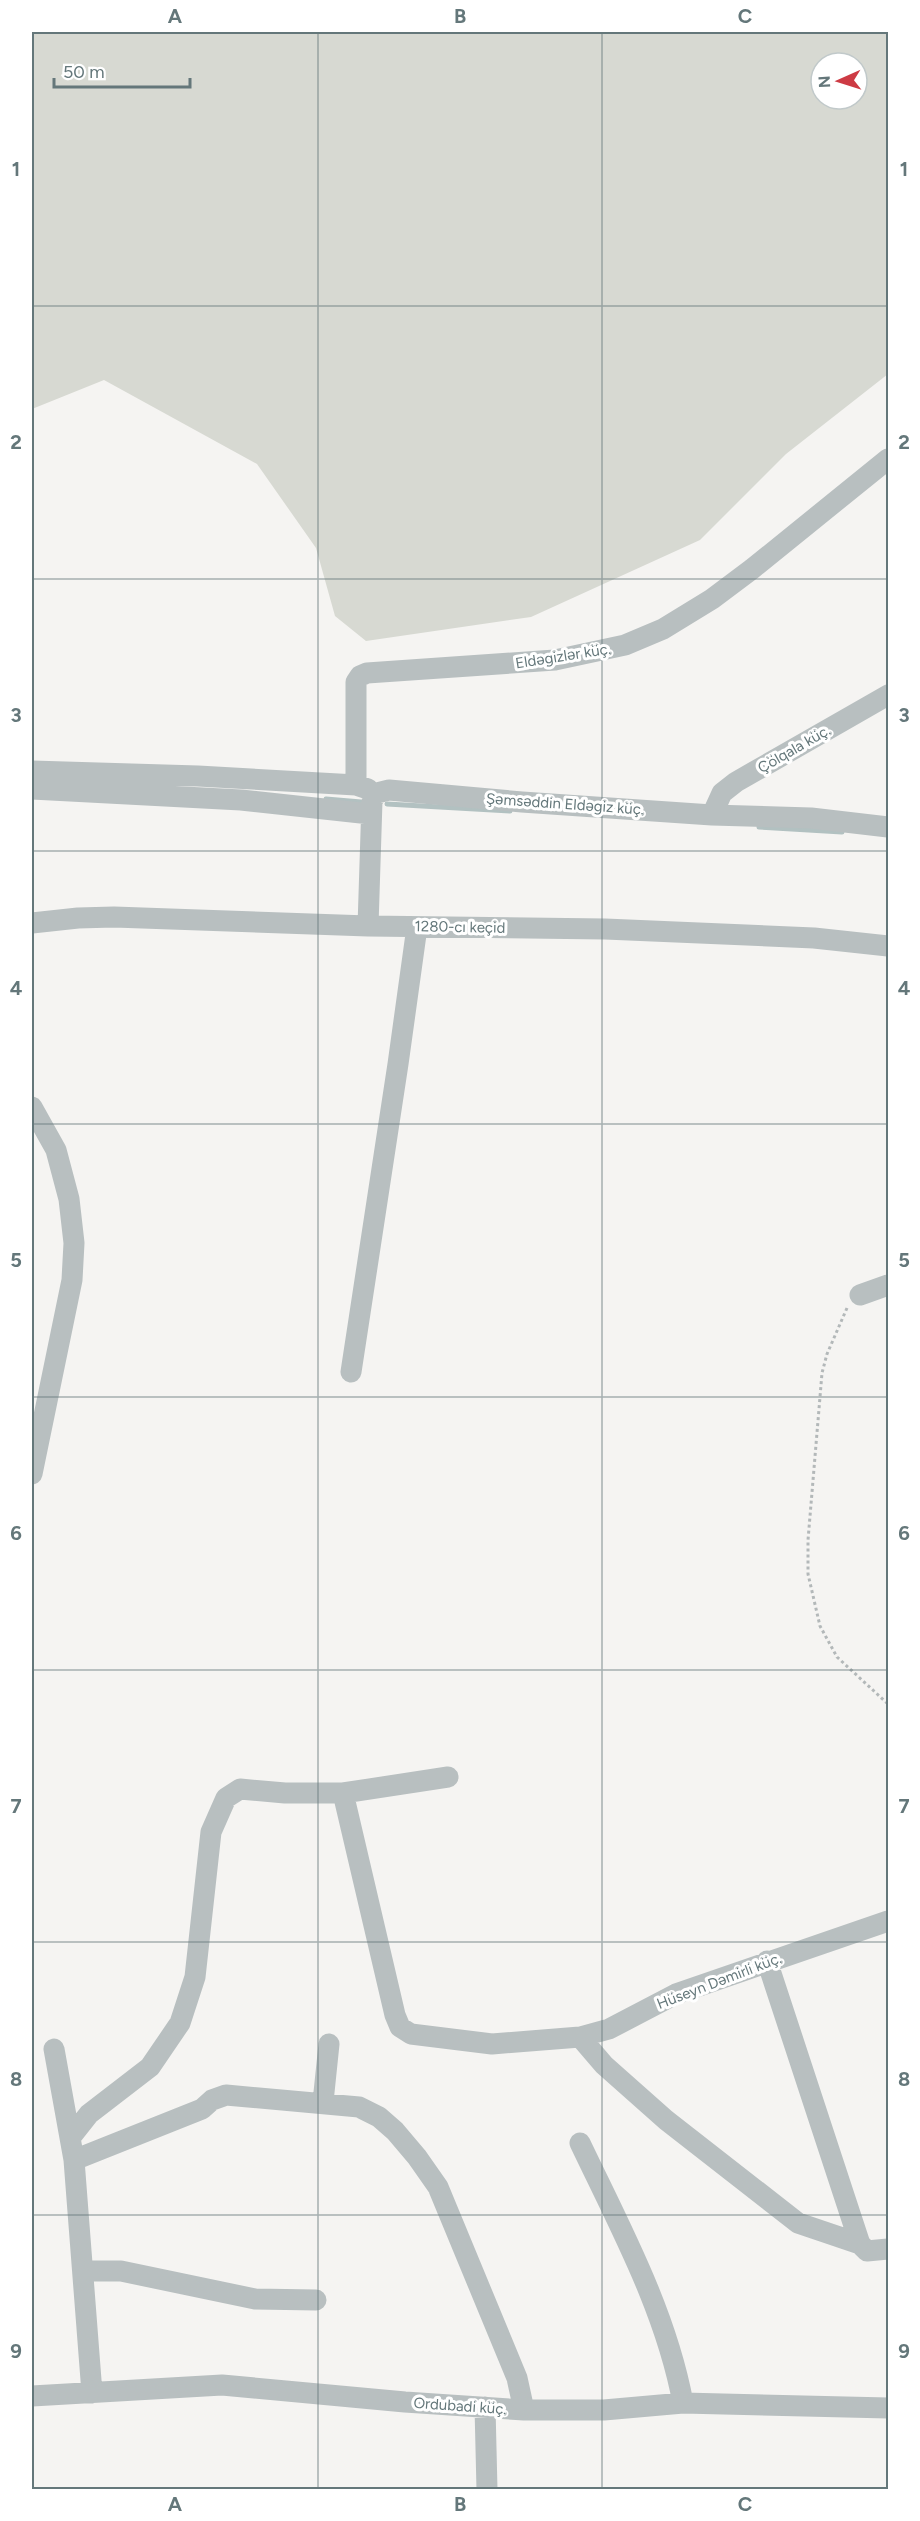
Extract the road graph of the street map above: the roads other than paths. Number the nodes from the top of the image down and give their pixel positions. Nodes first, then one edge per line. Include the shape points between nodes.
1 (888, 459) edge
2 (888, 695) edge
3 (32, 771) edge
4 (356, 784) junction
5 (32, 789) edge
6 (377, 794) junction
7 (370, 814) junction
8 (712, 815) junction
9 (888, 827) edge
10 (32, 923) edge
11 (368, 926) junction
12 (417, 927) junction
13 (888, 946) edge
14 (32, 1107) edge
15 (888, 1285) edge
16 (860, 1295) road end
17 (351, 1372) dead end
18 (32, 1474) edge
19 (448, 1777) dead end
20 (343, 1793) junction
21 (888, 1922) edge
22 (767, 1961) junction
23 (580, 2037) junction
24 (329, 2044) dead end
25 (54, 2049) dead end
26 (324, 2102) junction
27 (70, 2138) junction
28 (580, 2143) dead end
29 (74, 2160) junction
30 (860, 2244) junction
31 (888, 2249) edge
32 (83, 2271) junction
33 (316, 2300) dead end
34 (92, 2393) junction
35 (32, 2396) edge
36 (683, 2403) junction
37 (485, 2407) junction
38 (888, 2408) edge
39 (524, 2410) junction
40 (487, 2490) edge

1 - 4 street, Eldəgizlər küç. via 712,599 663,629 625,645 555,660 360,676 356,682
2 - 8 street, Çölqala küç. via 736,782 722,793
3 - 4 street
4 - 6 street
5 - 7 street via 241,800
6 - 7 street
6 - 8 street, Şəmsəddin Eldəgiz küç. via 406,790
7 - 11 street
8 - 9 street, Şəmsəddin Eldəgiz küç. via 811,818
10 - 11 street, 1280-cı keçid via 114,917
11 - 12 street, 1280-cı keçid
12 - 13 street, 1280-cı keçid via 629,930 814,938
12 - 17 street
14 - 18 street via 56,1150 69,1199 74,1243 72,1280
15 - 16 street
19 - 20 street
20 - 23 street, Hüseyn Dəmirli küç. via 400,2027 411,2034 492,2044
20 - 27 street via 240,1790 226,1798 211,1832 195,1977 180,2023 150,2067 89,2114
21 - 22 street, Hüseyn Dəmirli küç.
22 - 23 street, Hüseyn Dəmirli küç. via 676,1994 609,2030
22 - 30 street
23 - 30 street via 604,2065 666,2120 798,2223
24 - 26 street
25 - 27 street
26 - 29 street via 226,2095 202,2109
26 - 39 street via 359,2107 378,2117 395,2131 438,2187 517,2378
27 - 29 street
28 - 36 street via 630,2247 666,2336
29 - 32 street
30 - 31 street via 867,2251
32 - 33 street via 121,2271 255,2299
32 - 34 street
34 - 35 street, Ordubadi küç.
34 - 37 street, Ordubadi küç. via 222,2385
36 - 38 street, Ordubadi küç.
36 - 39 street, Ordubadi küç. via 604,2410
37 - 39 street, Ordubadi küç.
37 - 40 street

